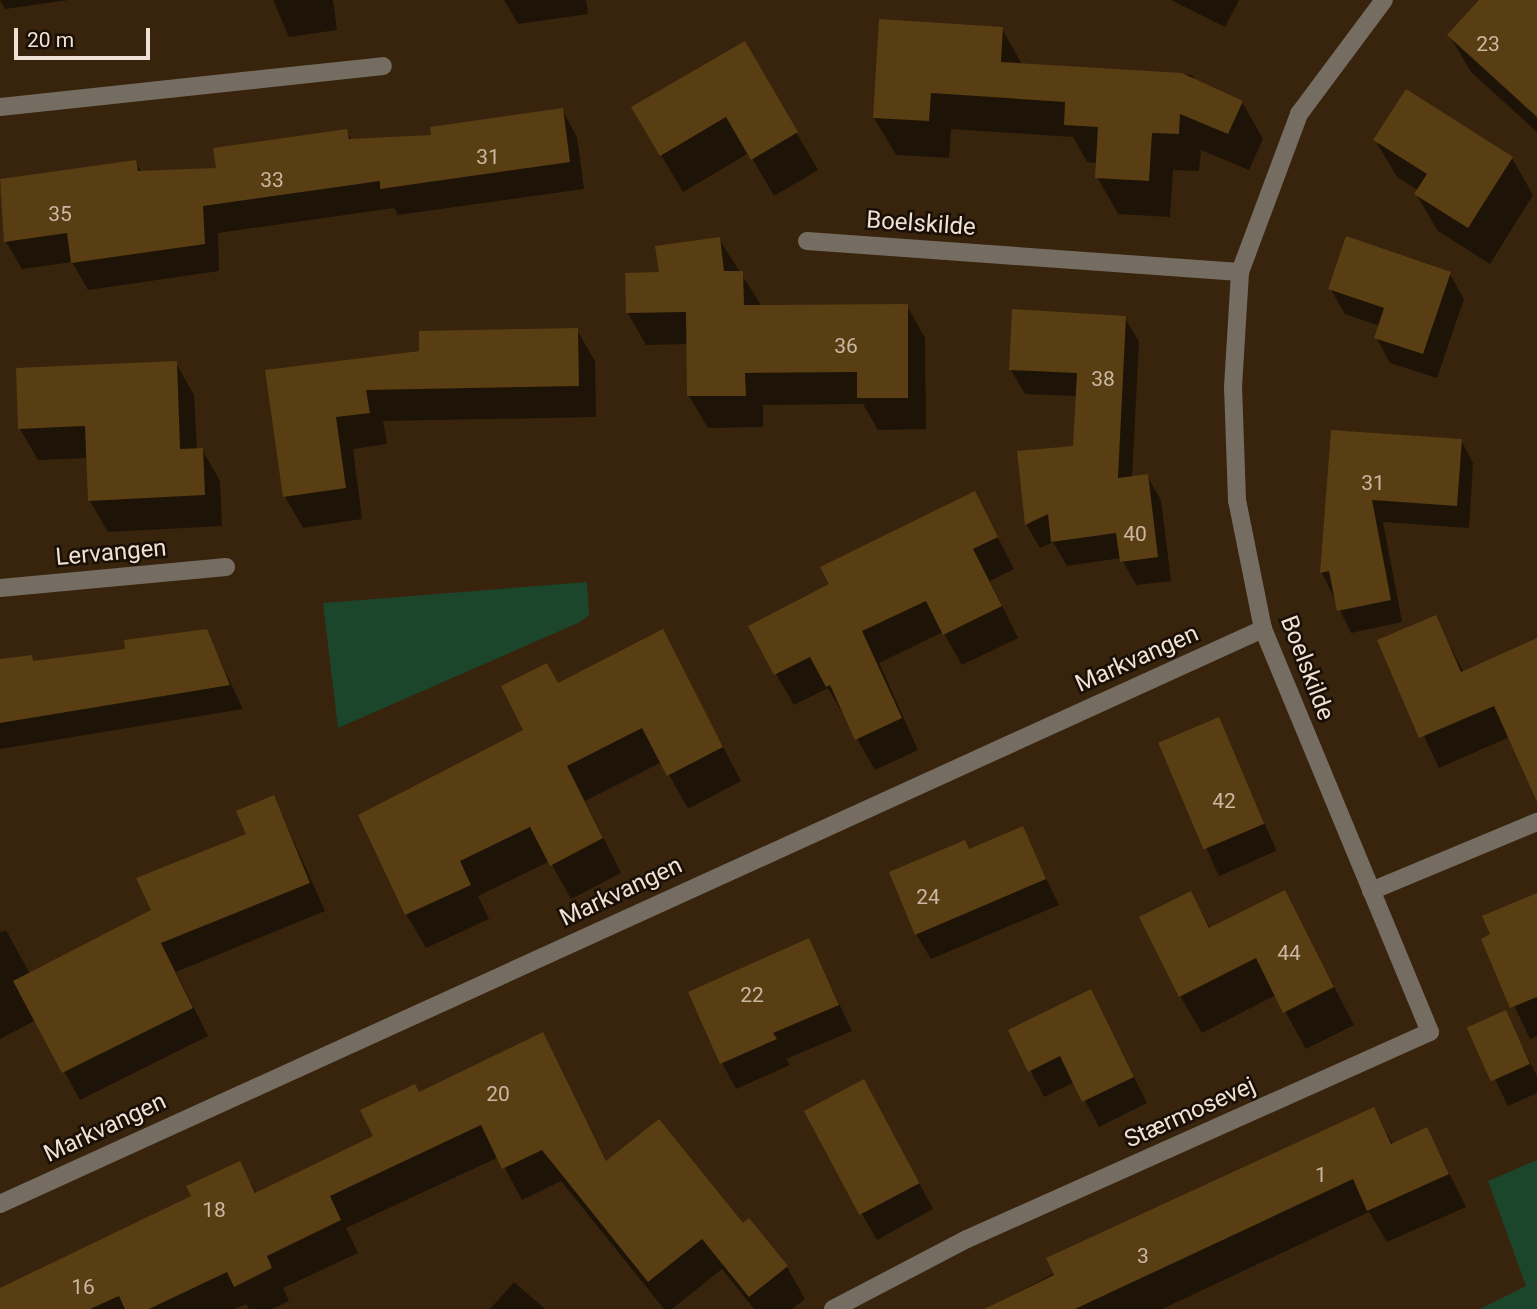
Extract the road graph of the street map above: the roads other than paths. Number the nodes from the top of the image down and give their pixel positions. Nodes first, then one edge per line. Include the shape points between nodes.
1 (1384, 0) edge
2 (383, 66) dead end
3 (0, 107) edge
4 (807, 241) dead end
5 (1240, 272) junction
6 (226, 567) dead end
7 (0, 588) edge
8 (1263, 629) junction
9 (1537, 822) edge
10 (1371, 891) junction
11 (0, 1203) edge
12 (833, 1309) edge

1 - 5 street, Boelskilde via 1299,114
2 - 3 street
4 - 5 street, Boelskilde
5 - 8 street, Boelskilde via 1233,387 1237,500
6 - 7 street, Lervangen
8 - 10 street, Boelskilde
8 - 11 street, Markvangen
9 - 10 street
10 - 12 street, Stærmosevej via 1430,1032 967,1239

